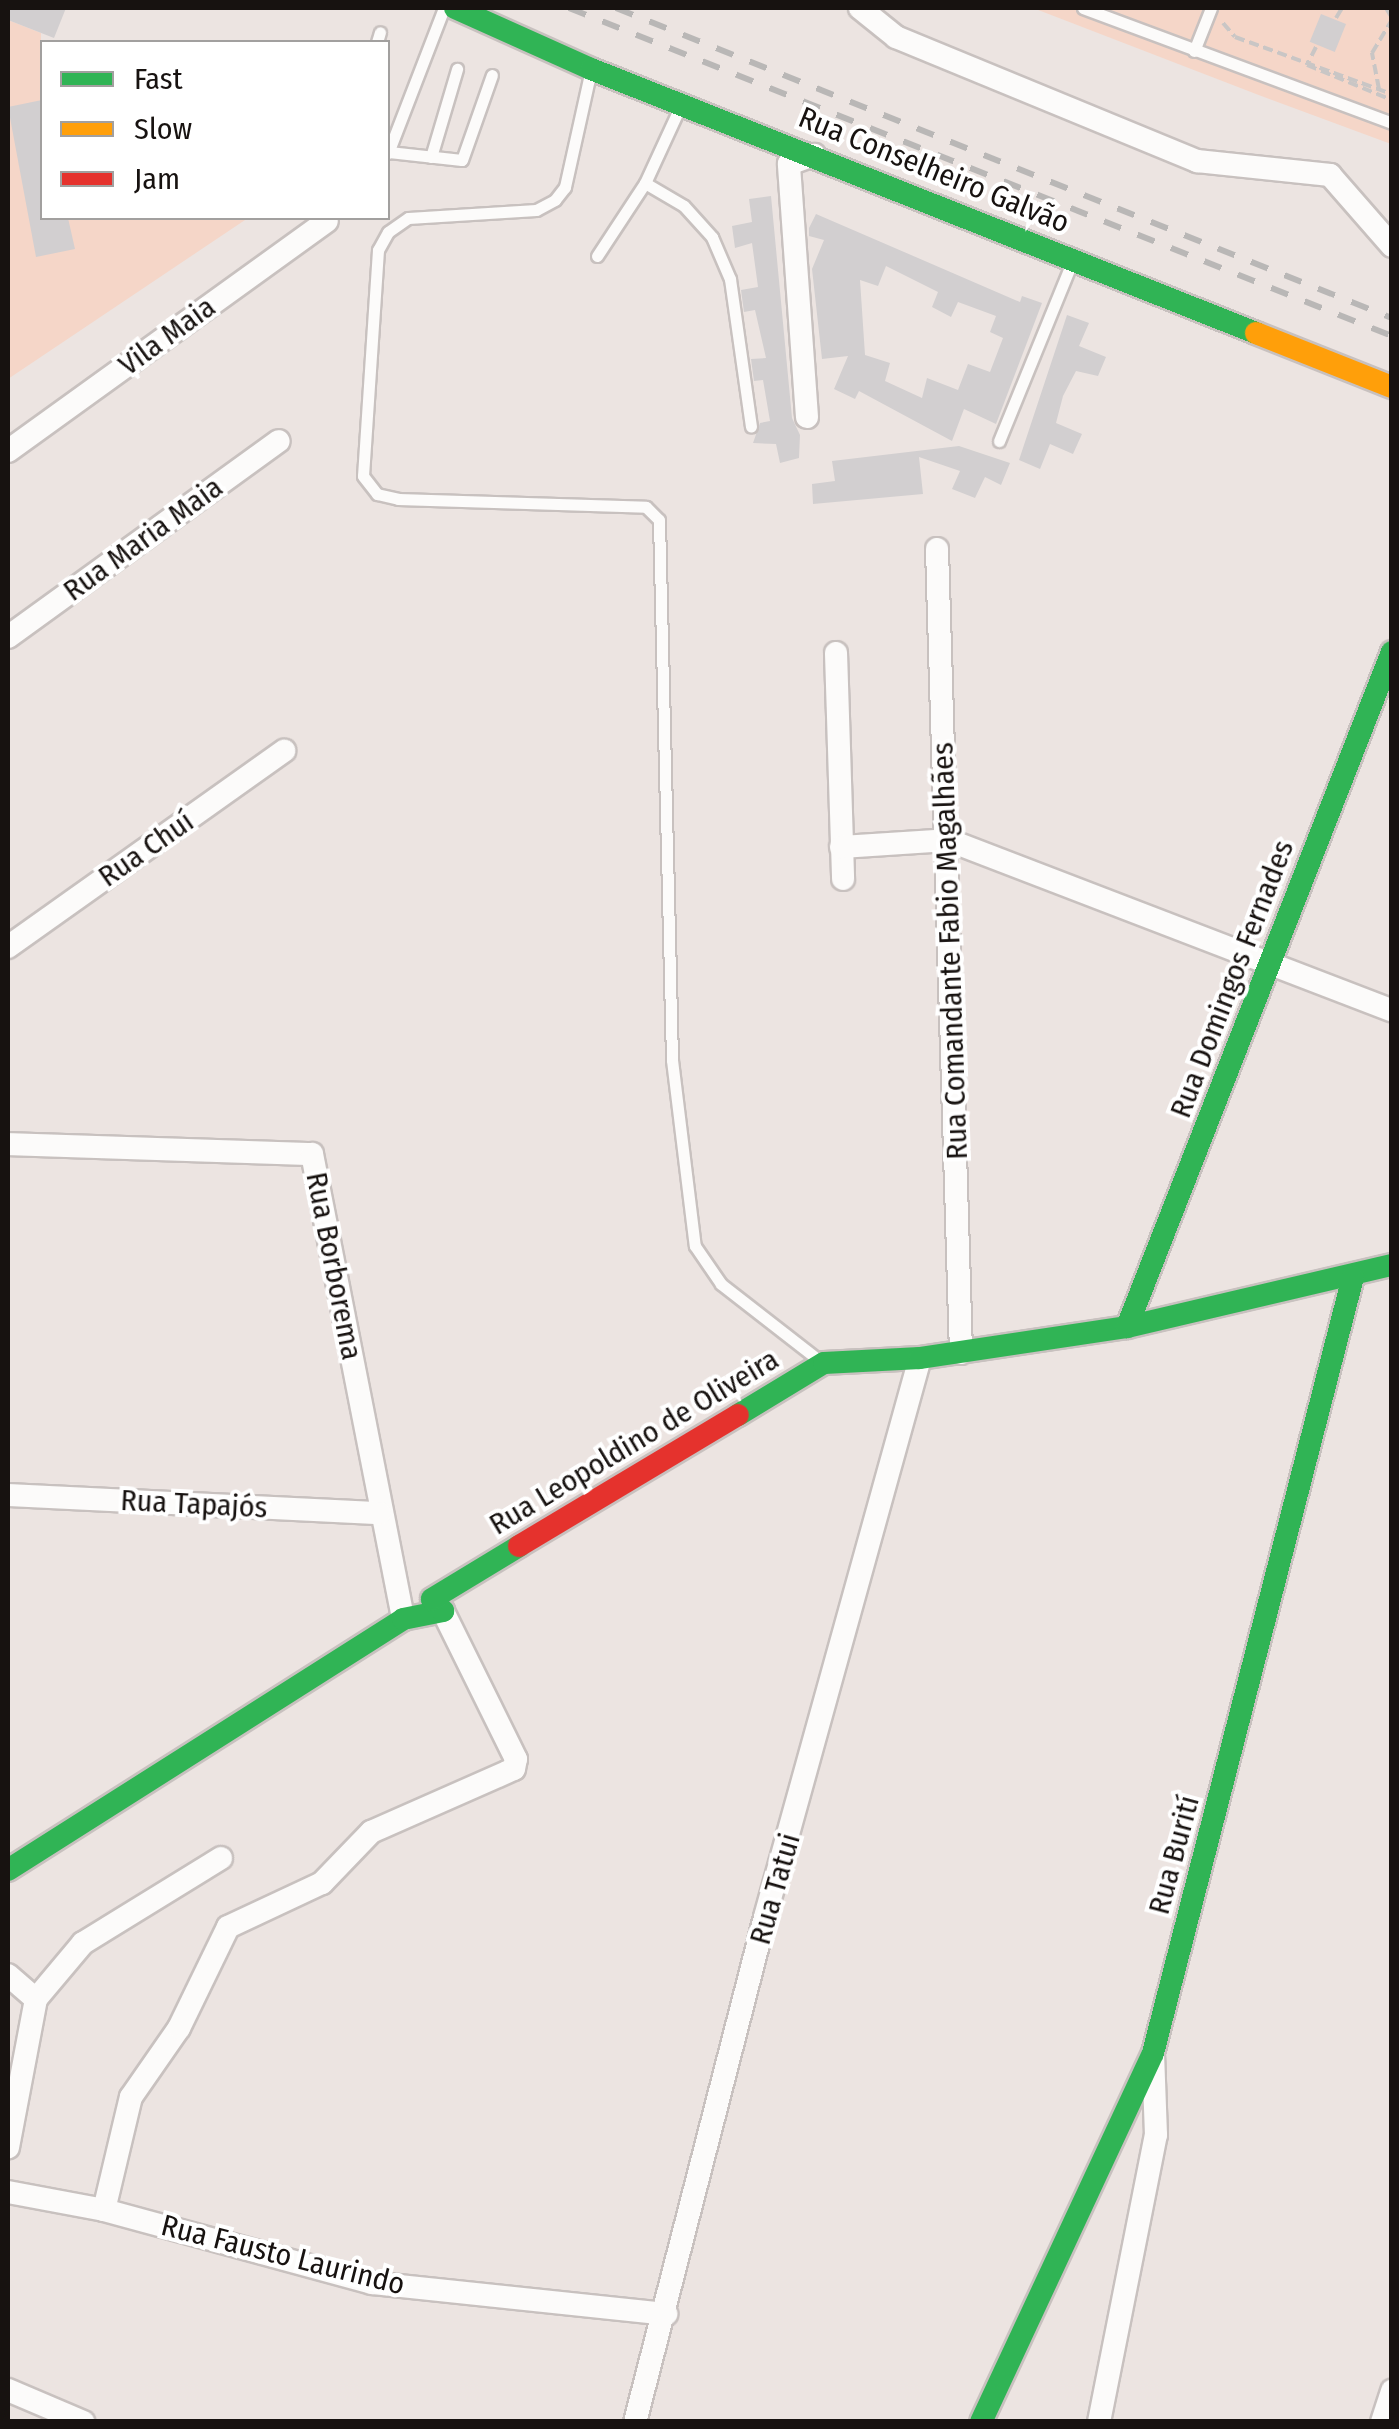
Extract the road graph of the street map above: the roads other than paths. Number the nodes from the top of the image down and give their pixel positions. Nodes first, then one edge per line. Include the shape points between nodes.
1 (444, 8) edge
2 (455, 8) edge
3 (860, 8) edge
4 (1083, 8) edge
5 (1209, 12) edge
6 (1194, 51) junction
7 (591, 68) junction
8 (457, 69) dead end
9 (492, 75) dead end
10 (681, 103) junction
11 (1392, 124) edge
12 (390, 147) edge
13 (390, 152) edge
14 (814, 154) junction
15 (431, 157) junction
16 (645, 183) junction
17 (327, 222) dead end
18 (1392, 246) edge
19 (597, 256) dead end
20 (1073, 258) junction
21 (1392, 387) edge
22 (807, 417) dead end
23 (751, 427) dead end
24 (278, 440) dead end
25 (999, 441) dead end
26 (8, 452) edge
27 (937, 549) dead end
28 (8, 637) edge
29 (1392, 652) edge
30 (836, 653) dead end
31 (284, 751) dead end
32 (948, 840) junction
33 (841, 848) junction
34 (843, 880) dead end
35 (8, 948) edge
36 (1270, 964) junction
37 (1392, 1010) edge
38 (8, 1144) edge
39 (1392, 1265) edge
40 (1353, 1277) junction
41 (1126, 1327) junction
42 (961, 1353) junction
43 (920, 1358) junction
44 (824, 1363) junction
45 (8, 1495) edge
46 (380, 1513) junction
47 (443, 1611) junction
48 (402, 1619) junction
49 (221, 1858) dead end
50 (8, 1870) edge
51 (8, 1975) edge
52 (36, 1999) junction
53 (1153, 2053) junction
54 (8, 2147) edge
55 (15, 2194) edge
56 (104, 2210) junction
57 (666, 2314) junction
58 (8, 2390) edge
59 (1392, 2391) edge
60 (83, 2422) edge
61 (635, 2422) edge
62 (982, 2422) edge
63 (1099, 2422) edge
64 (1382, 2422) edge

1 - 12 lane
2 - 7 main road, Rua Conselheiro Galvão
3 - 18 street via 896,37 1197,162 1330,175
4 - 6 lane
5 - 6 lane
6 - 11 lane
7 - 10 main road, Rua Conselheiro Galvão
7 - 44 lane via 565,187 556,200 536,210 408,218 388,232 378,250 363,476 377,494 398,498 646,508 659,520 672,1060 695,1246 721,1284
8 - 15 lane
9 - 15 lane via 462,160
10 - 14 main road, Rua Conselheiro Galvão
10 - 16 lane
13 - 15 lane
14 - 20 main road, Rua Conselheiro Galvão
14 - 22 street via 789,164
16 - 19 lane
16 - 23 lane via 684,206 712,237 730,280
17 - 26 street, Vila Maia
20 - 21 main road, Rua Conselheiro Galvão
20 - 25 lane
24 - 28 street, Rua Maria Maia
27 - 32 street, Rua Comandante Fabio Magalhães
29 - 36 main road, Rua Domingos Fernades
30 - 33 street
31 - 35 street, Rua Chuí
32 - 33 street
32 - 36 street
32 - 42 street, Rua Comandante Fabio Magalhães
33 - 34 street
36 - 37 street
36 - 41 main road, Rua Domingos Fernades
38 - 46 street, Rua Borborema via 312,1154
39 - 40 main road, Rua Leopoldino de Oliveira
40 - 41 main road, Rua Leopoldino de Oliveira
40 - 53 main road, Rua Burití
41 - 42 main road, Rua Leopoldino de Oliveira
42 - 43 main road, Rua Leopoldino de Oliveira
43 - 44 main road, Rua Leopoldino de Oliveira
43 - 57 street, Rua Tatui via 765,1917
44 - 47 main road, Rua Leopoldino de Oliveira via 432,1600
45 - 46 street, Rua Tapajós
46 - 48 street, Rua Borborema
47 - 48 main road
47 - 56 street via 508,1742 514,1769 371,1832 322,1883 228,1927 179,2028 131,2097
48 - 50 main road
49 - 52 street via 83,1943
51 - 52 street
52 - 54 street
53 - 62 main road, Rua Burití
53 - 63 street via 1156,2134
55 - 56 street, Rua Fausto Laurindo
56 - 57 street, Rua Fausto Laurindo via 372,2283
57 - 61 street, Rua Tatui
58 - 60 street
59 - 64 street

